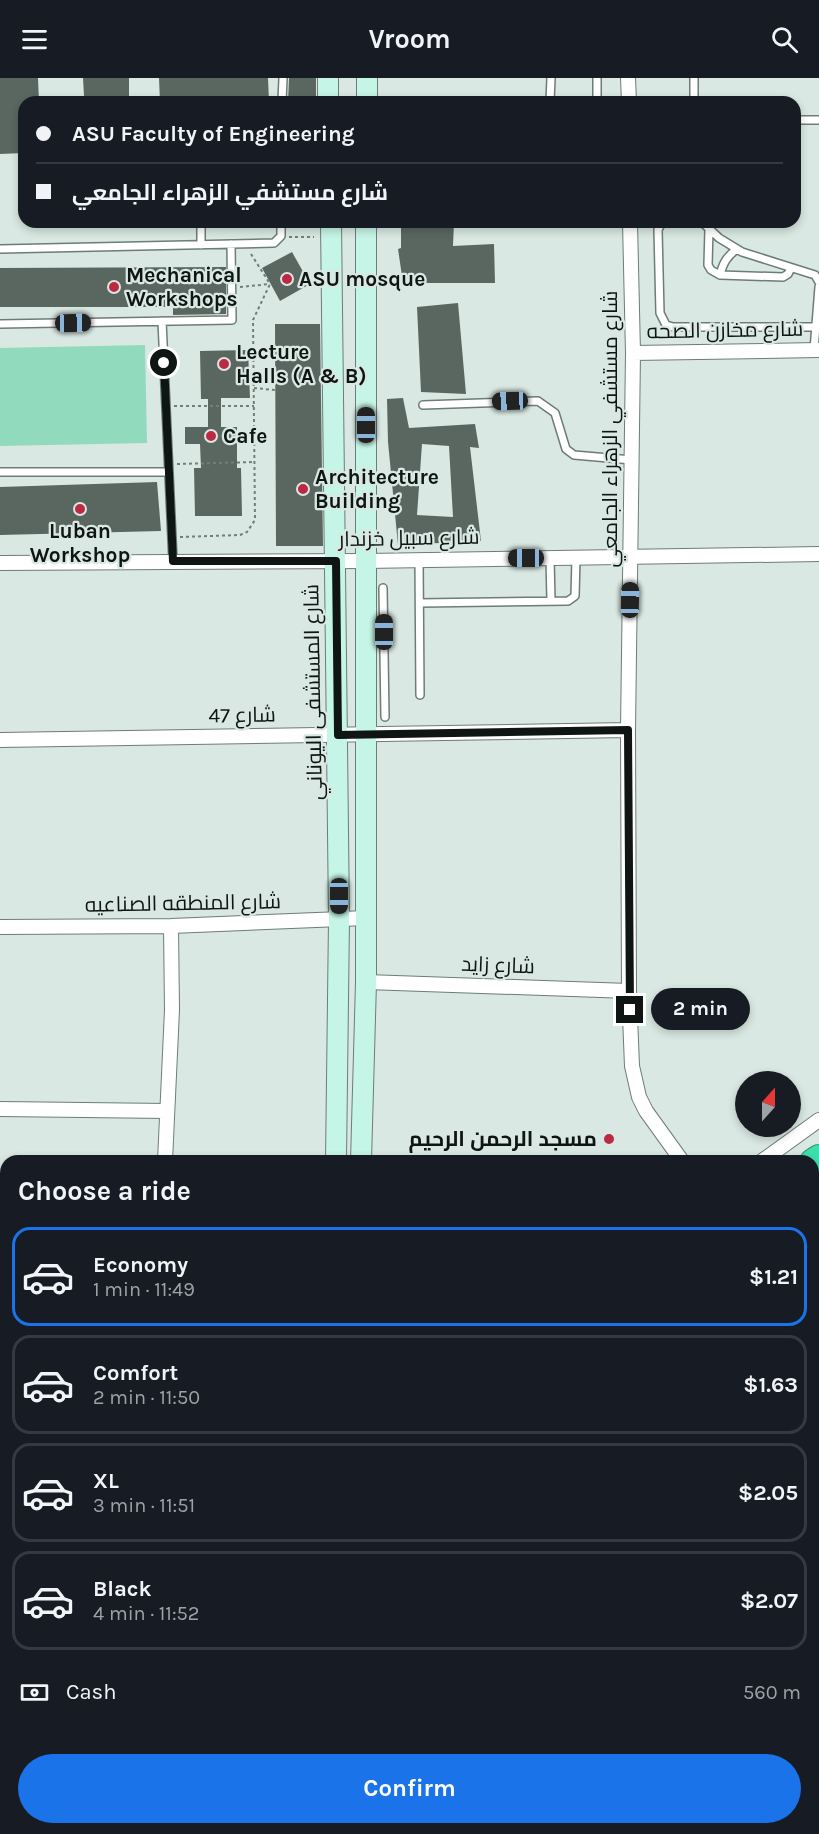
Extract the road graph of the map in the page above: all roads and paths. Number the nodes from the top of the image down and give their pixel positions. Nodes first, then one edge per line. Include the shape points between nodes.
1 (283, 78) edge
2 (328, 78) edge
3 (367, 78) edge
4 (551, 78) edge
5 (597, 78) edge
6 (628, 78) edge
7 (694, 78) edge
8 (282, 96) edge
9 (328, 96) edge
10 (367, 96) edge
11 (550, 96) edge
12 (597, 96) edge
13 (629, 96) edge
14 (694, 96) edge
15 (801, 120) edge
16 (819, 120) edge
17 (201, 228) edge
18 (281, 228) edge
19 (331, 228) edge
20 (366, 228) edge
21 (630, 228) edge
22 (659, 228) edge
23 (709, 229) joint
24 (291, 237) dead end
25 (318, 237) dead end
26 (231, 244) junction
27 (244, 244) junction
28 (201, 245) junction
29 (0, 249) edge
30 (737, 249) junction
31 (791, 268) junction
32 (720, 275) junction
33 (819, 282) edge
34 (270, 284) junction
35 (819, 287) edge
36 (232, 288) junction
37 (162, 321) junction
38 (0, 324) edge
39 (816, 327) junction
40 (817, 350) edge
41 (633, 353) junction
42 (254, 388) junction
43 (275, 390) dead end
44 (423, 405) dead end
45 (165, 406) junction
46 (254, 406) junction
47 (632, 460) junction
48 (255, 462) junction
49 (167, 468) junction
50 (0, 471) edge
51 (172, 537) junction
52 (819, 554) edge
53 (630, 556) junction
54 (550, 558) junction
55 (576, 558) junction
56 (419, 559) junction
57 (173, 561) junction
58 (336, 561) junction
59 (366, 561) junction
60 (0, 563) edge
61 (384, 588) dead end
62 (551, 601) junction
63 (420, 603) junction
64 (375, 654) junction
65 (420, 695) dead end
66 (384, 717) dead end
67 (628, 730) junction
68 (338, 735) junction
69 (366, 735) junction
70 (0, 740) edge
71 (366, 918) junction
72 (339, 919) junction
73 (171, 926) junction
74 (0, 927) edge
75 (366, 982) junction
76 (629, 991) junction
77 (0, 1109) edge
78 (167, 1111) junction
79 (819, 1120) edge
80 (165, 1155) edge
81 (336, 1155) edge
82 (361, 1155) edge
83 (678, 1155) edge
84 (770, 1155) edge

1 - 8 lane
2 - 9 street
3 - 10 street
4 - 11 lane
5 - 12 lane
6 - 13 street
7 - 14 lane
15 - 16 lane
17 - 28 lane
18 - 27 lane via 277,242
19 - 58 street, شارع المستشفى اليوناني
20 - 59 street
21 - 41 street, شارع مستشفي الزهراء الجامعي
22 - 39 lane via 660,313 666,325
23 - 30 lane
23 - 32 lane via 708,265
24 - 25 path
26 - 27 lane
26 - 28 lane
26 - 36 lane
27 - 34 path
28 - 29 lane
30 - 31 lane
30 - 32 lane via 728,255
31 - 32 lane via 783,277
31 - 33 lane via 815,275
34 - 36 path
34 - 42 path via 253,320
35 - 39 lane
36 - 37 lane via 232,320
37 - 38 lane
37 - 45 lane
39 - 40 lane
40 - 41 street, شارع مخازن الصحه
41 - 47 street, شارع مستشفي الزهراء الجامعي
42 - 43 path
42 - 46 path
44 - 47 lane via 538,400 555,413 566,449 574,455
45 - 46 path
45 - 49 lane
46 - 48 path
47 - 53 street, شارع مستشفي الزهراء الجامعي
48 - 49 path
48 - 51 path via 256,513 247,532
49 - 50 lane
49 - 51 lane
51 - 57 lane
52 - 53 street, شارع سبيل خزندار
53 - 55 street, شارع سبيل خزندار
53 - 67 street, شارع مستشفي الزهراء الجامعي
54 - 55 street, شارع سبيل خزندار
54 - 56 street, شارع سبيل خزندار
54 - 62 lane
55 - 62 lane via 575,596 568,601
56 - 59 street, شارع سبيل خزندار
56 - 63 lane
57 - 58 street, شارع سبيل خزندار
57 - 60 street, شارع سبيل خزندار
58 - 59 street, شارع سبيل خزندار
58 - 68 street, شارع المستشفى اليوناني
59 - 64 street
61 - 64 lane
62 - 63 lane
63 - 65 lane
64 - 66 lane
64 - 69 street
67 - 69 street, شارع 47
67 - 76 street, شارع مستشفي الزهراء الجامعي
68 - 69 street, شارع 47
68 - 70 street, شارع 47
68 - 72 street, شارع المستشفى اليوناني
69 - 71 street
71 - 72 street, شارع المنطقه الصناعيه
71 - 75 street
72 - 73 street, شارع المنطقه الصناعيه
72 - 81 street, شارع المستشفى اليوناني
73 - 74 street, شارع المنطقه الصناعيه
73 - 78 street
75 - 76 street, شارع زايد
75 - 82 street
76 - 83 street, شارع مستشفي الزهراء الجامعي via 632,1066 639,1097
77 - 78 street
78 - 80 street
79 - 84 street

